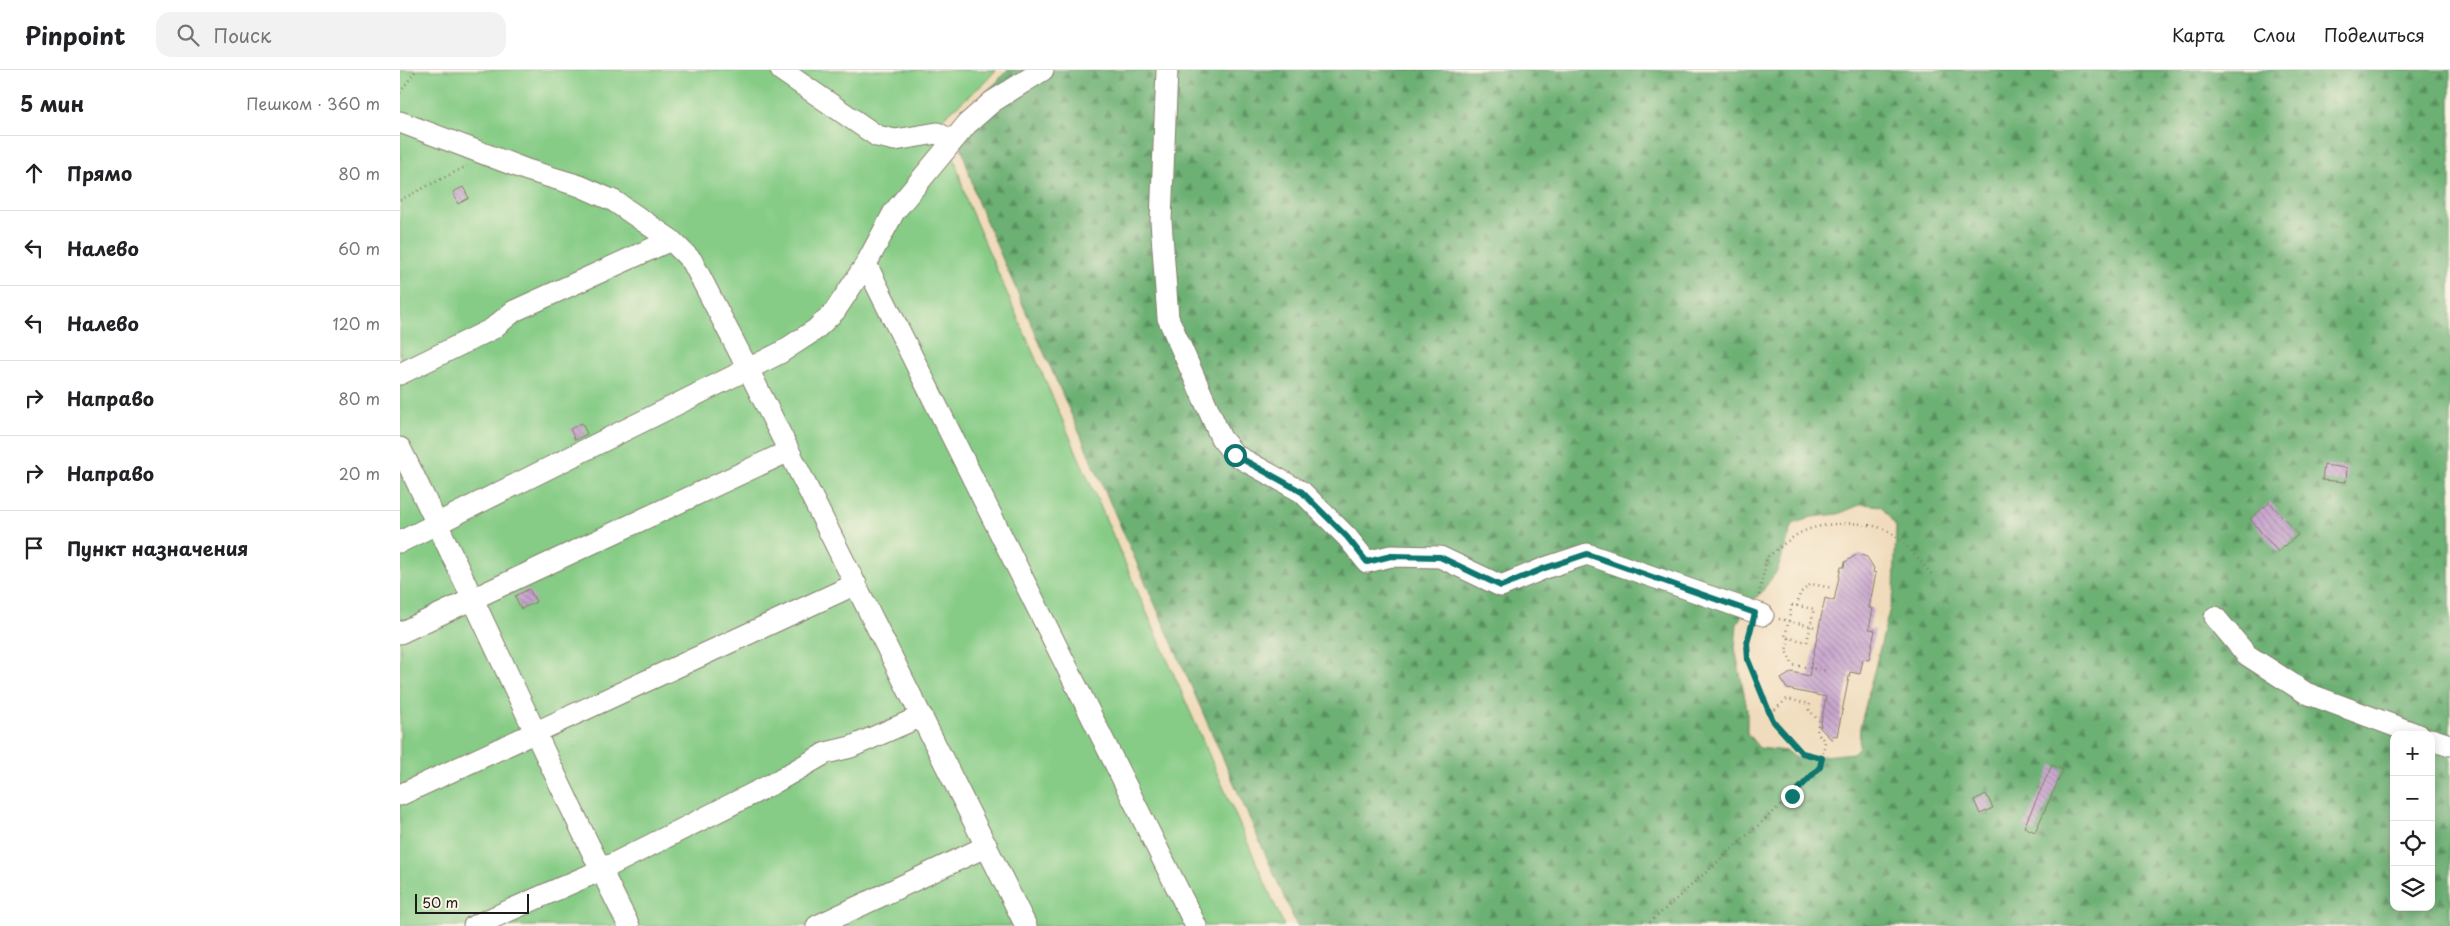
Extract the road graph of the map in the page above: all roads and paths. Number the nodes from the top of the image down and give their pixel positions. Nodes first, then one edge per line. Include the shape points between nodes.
1 (416, 70) edge
2 (781, 70) edge
3 (1043, 70) edge
4 (1167, 70) edge
5 (400, 93) edge
6 (400, 122) edge
7 (953, 141) junction
8 (489, 155) junction
9 (400, 200) edge
10 (671, 240) junction
11 (866, 264) junction
12 (748, 369) junction
13 (400, 374) edge
14 (400, 448) edge
15 (789, 451) junction
16 (438, 523) junction
17 (400, 542) edge
18 (1933, 576) dead end
19 (856, 584) junction
20 (1833, 588) dead end
21 (474, 597) junction
22 (1797, 606) junction
23 (1759, 614) junction
24 (2215, 617) dead end
25 (1788, 621) junction
26 (1811, 625) junction
27 (1816, 627) dead end
28 (400, 633) edge
29 (1789, 638) junction
30 (1828, 671) dead end
31 (1770, 714) junction
32 (922, 716) junction
33 (2408, 731) edge
34 (534, 732) junction
35 (2435, 740) edge
36 (2450, 745) edge
37 (1822, 758) junction
38 (400, 795) edge
39 (987, 846) junction
40 (601, 870) junction
41 (474, 926) edge
42 (629, 926) edge
43 (817, 926) edge
44 (1026, 926) edge
45 (1196, 926) edge
46 (1646, 926) edge

1 - 5 path
2 - 7 lane via 877,136 895,140 938,133
3 - 7 lane via 992,102
4 - 23 lane via 1161,221 1168,318 1221,438 1235,455 1302,492 1367,562 1391,556 1440,557 1501,586 1587,554
6 - 8 lane
7 - 11 lane via 894,212
8 - 9 path
8 - 10 lane via 614,201
10 - 12 lane via 692,261
10 - 13 lane via 514,311 492,329
11 - 12 lane via 835,311 815,330
11 - 45 lane
12 - 15 lane
12 - 16 lane
14 - 16 lane
15 - 19 lane
15 - 21 lane
16 - 17 lane
16 - 21 lane
18 - 23 path via 1919,558 1887,530 1852,524 1813,528 1768,557
19 - 32 lane
19 - 34 lane
20 - 22 path via 1811,584 1800,593
21 - 28 lane
21 - 34 lane
22 - 25 path via 1792,605
22 - 26 path via 1814,609
23 - 25 path
23 - 31 path via 1747,643 1748,660
24 - 33 lane via 2247,655 2306,693
25 - 26 path
25 - 29 path via 1785,637
26 - 27 path
26 - 29 path via 1807,642
29 - 30 path via 1786,651 1793,665
31 - 37 path via 1802,753
31 - 37 path via 1787,699 1810,704 1809,710 1819,721 1817,732 1825,742
32 - 39 lane
32 - 40 lane via 851,747 826,753 772,784
34 - 38 lane
34 - 40 lane
35 - 36 lane
37 - 46 path via 1820,767 1792,796
39 - 43 lane
39 - 44 lane
40 - 41 lane
40 - 42 lane

